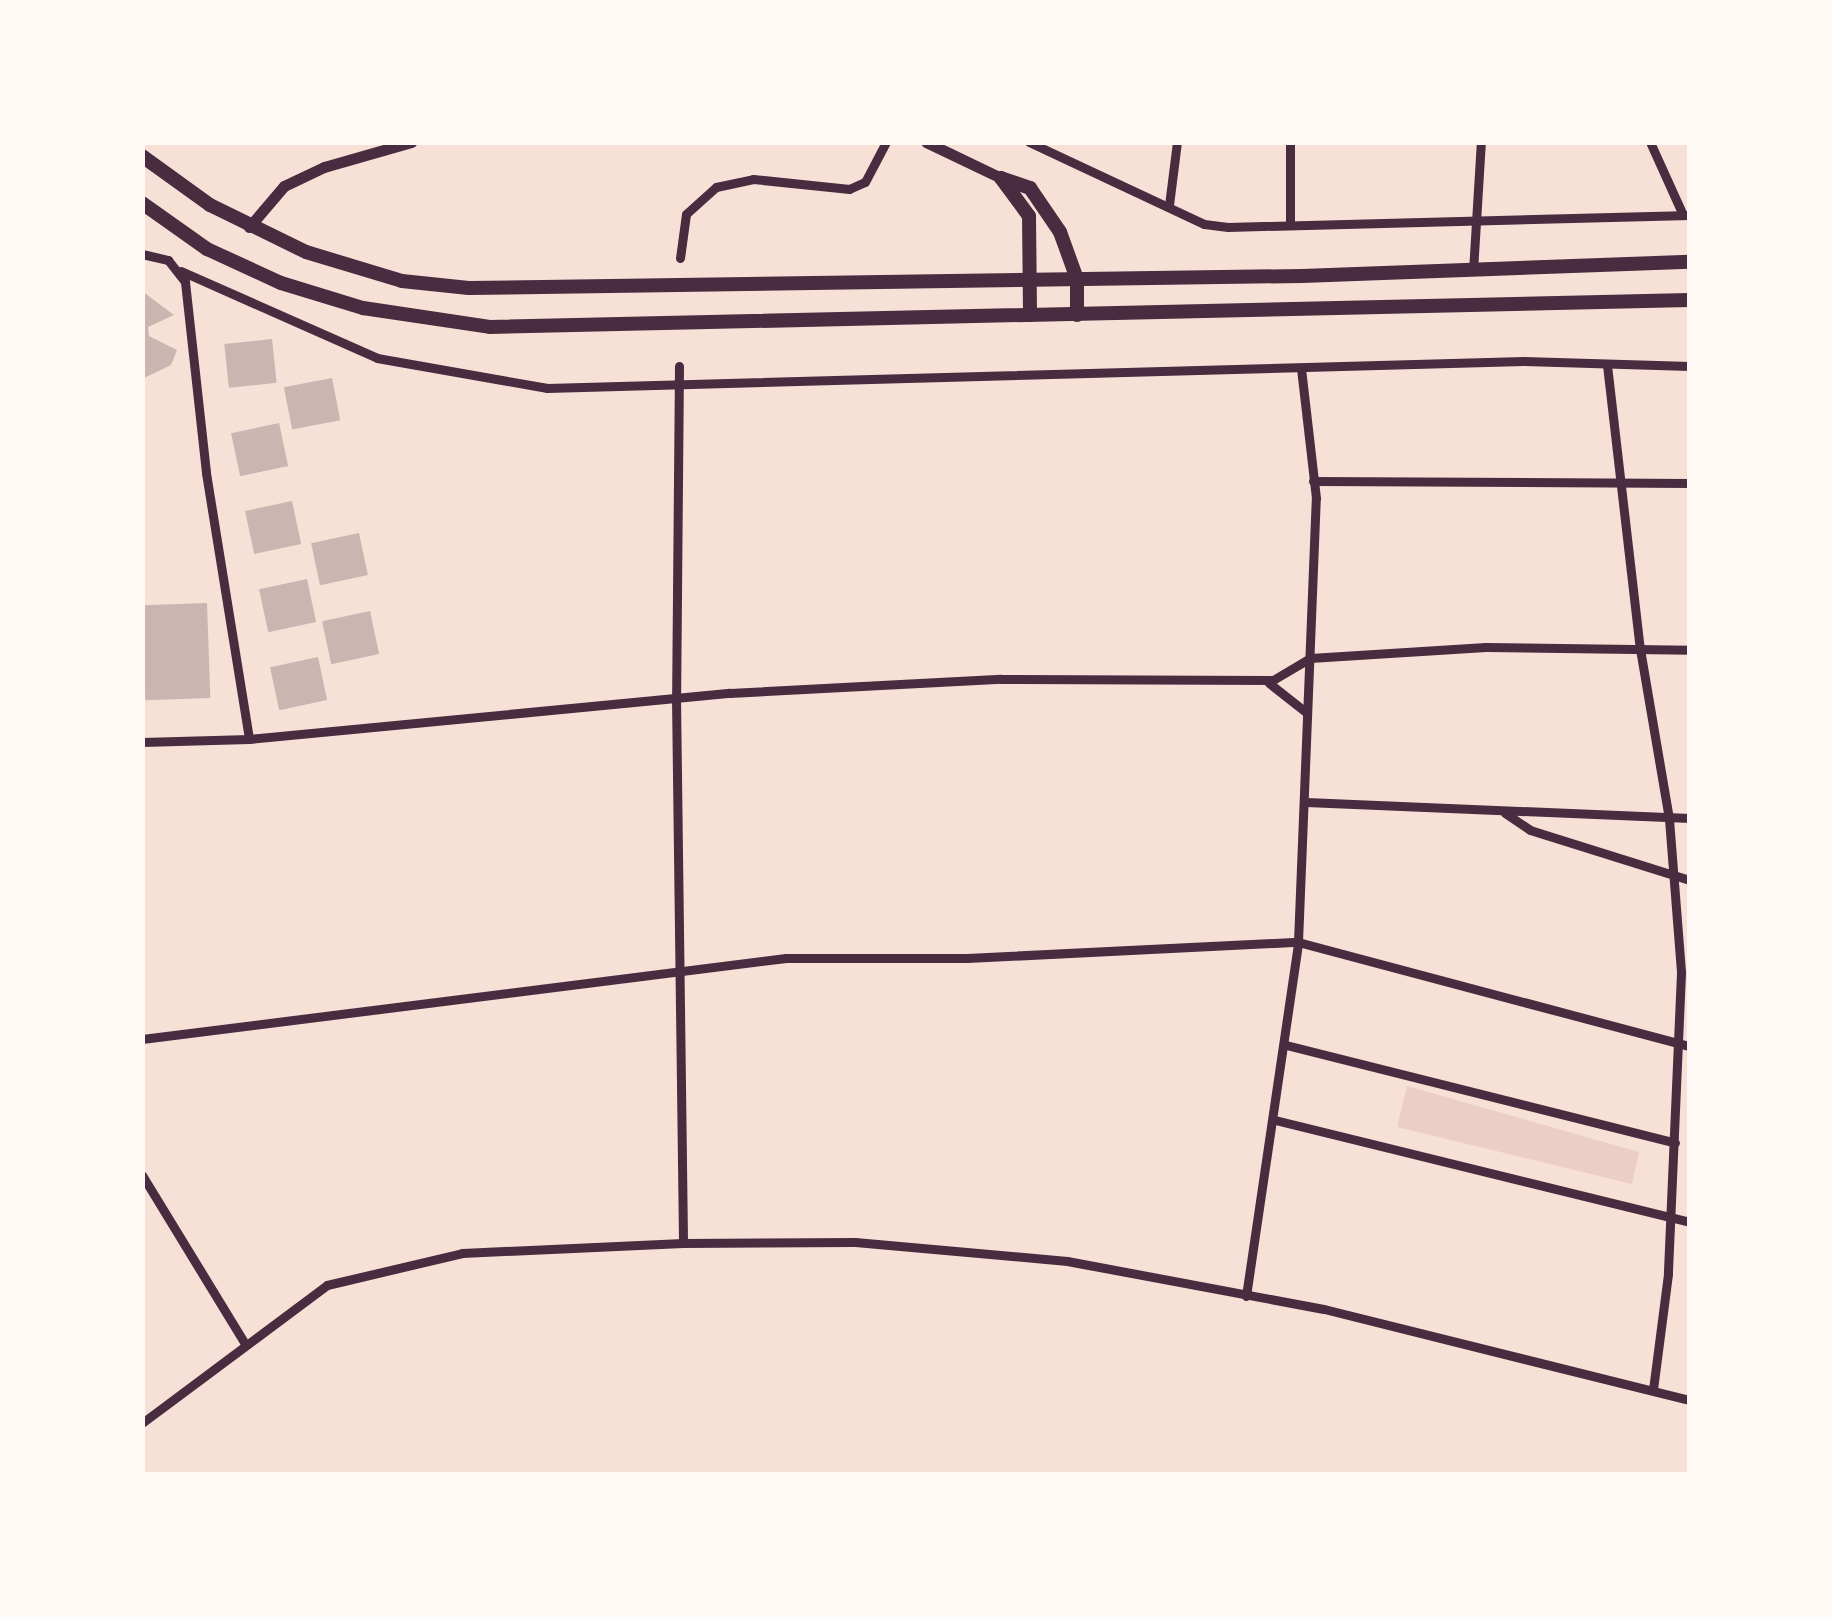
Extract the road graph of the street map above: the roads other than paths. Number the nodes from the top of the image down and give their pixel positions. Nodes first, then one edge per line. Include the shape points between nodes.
1 (411, 142) edge
2 (886, 142) edge
3 (926, 142) edge
4 (1030, 142) edge
5 (1177, 142) edge
6 (1290, 142) edge
7 (1482, 142) edge
8 (1650, 142) edge
9 (142, 156) edge
10 (1000, 178) junction
11 (142, 203) edge
12 (1169, 205) junction
13 (1686, 215) edge
14 (1476, 216) junction
15 (1290, 222) junction
16 (250, 227) junction
17 (142, 254) edge
18 (680, 258) dead end
19 (1690, 262) edge
20 (181, 271) junction
21 (1473, 271) junction
22 (1031, 278) junction
23 (1076, 278) junction
24 (1690, 300) edge
25 (1077, 314) junction
26 (1030, 315) junction
27 (1606, 364) junction
28 (679, 366) dead end
29 (1690, 366) edge
30 (1301, 368) junction
31 (679, 381) junction
32 (1313, 481) junction
33 (1617, 482) junction
34 (1690, 483) edge
35 (1640, 648) junction
36 (1690, 650) edge
37 (1310, 658) junction
38 (1261, 680) junction
39 (676, 698) junction
40 (1308, 716) junction
41 (249, 739) junction
42 (142, 742) edge
43 (1306, 802) junction
44 (1504, 812) junction
45 (1690, 818) edge
46 (1670, 819) junction
47 (1676, 877) junction
48 (1690, 880) edge
49 (1298, 942) junction
50 (681, 969) junction
51 (142, 1038) edge
52 (1684, 1044) edge
53 (1286, 1045) junction
54 (1276, 1120) junction
55 (1675, 1143) junction
56 (142, 1175) edge
57 (1671, 1215) junction
58 (1690, 1222) edge
59 (683, 1243) junction
60 (1246, 1296) junction
61 (244, 1344) junction
62 (1653, 1390) junction
63 (1690, 1400) edge
64 (142, 1423) edge

1 - 16 street via 284,186
2 - 18 street via 865,182 849,189 753,179 716,187 686,214
3 - 10 street
4 - 12 street
5 - 12 street
6 - 15 street
7 - 14 street
8 - 13 street
9 - 16 highway
10 - 22 highway via 1029,216
10 - 23 highway via 1030,188 1043,203
11 - 26 highway via 207,249 281,283 437,322 600,329
12 - 15 street via 1204,224
13 - 14 street
14 - 15 street
14 - 21 street
16 - 22 highway via 369,272 469,288
17 - 20 street
19 - 21 highway
20 - 31 street via 306,330 431,372 547,388
20 - 41 street
21 - 23 highway
22 - 23 highway
22 - 26 highway
23 - 25 highway
24 - 25 highway
25 - 26 highway
27 - 29 street
27 - 30 street
27 - 33 street
28 - 31 street
30 - 31 street via 954,381
30 - 32 street
31 - 39 street
32 - 33 street
32 - 37 street
33 - 34 street
33 - 35 street
35 - 36 street
35 - 37 street via 1486,647
35 - 46 street
37 - 38 street via 1294,672
37 - 40 street
38 - 39 street via 1002,679
38 - 40 street via 1289,694
39 - 41 street
39 - 50 street
40 - 43 street
41 - 42 street
43 - 44 street
43 - 49 street
44 - 46 street
44 - 47 street via 1530,830
45 - 46 street
46 - 47 street
47 - 48 street
47 - 52 street
49 - 50 street via 986,958 786,958
49 - 52 street
49 - 53 street
50 - 51 street
50 - 59 street
52 - 55 street
53 - 54 street
53 - 55 street
54 - 57 street
54 - 60 street
55 - 57 street
56 - 61 street
57 - 58 street
57 - 62 street
59 - 60 street via 855,1242 1009,1256
59 - 61 street via 462,1253 327,1284
60 - 62 street
61 - 64 street
62 - 63 street

